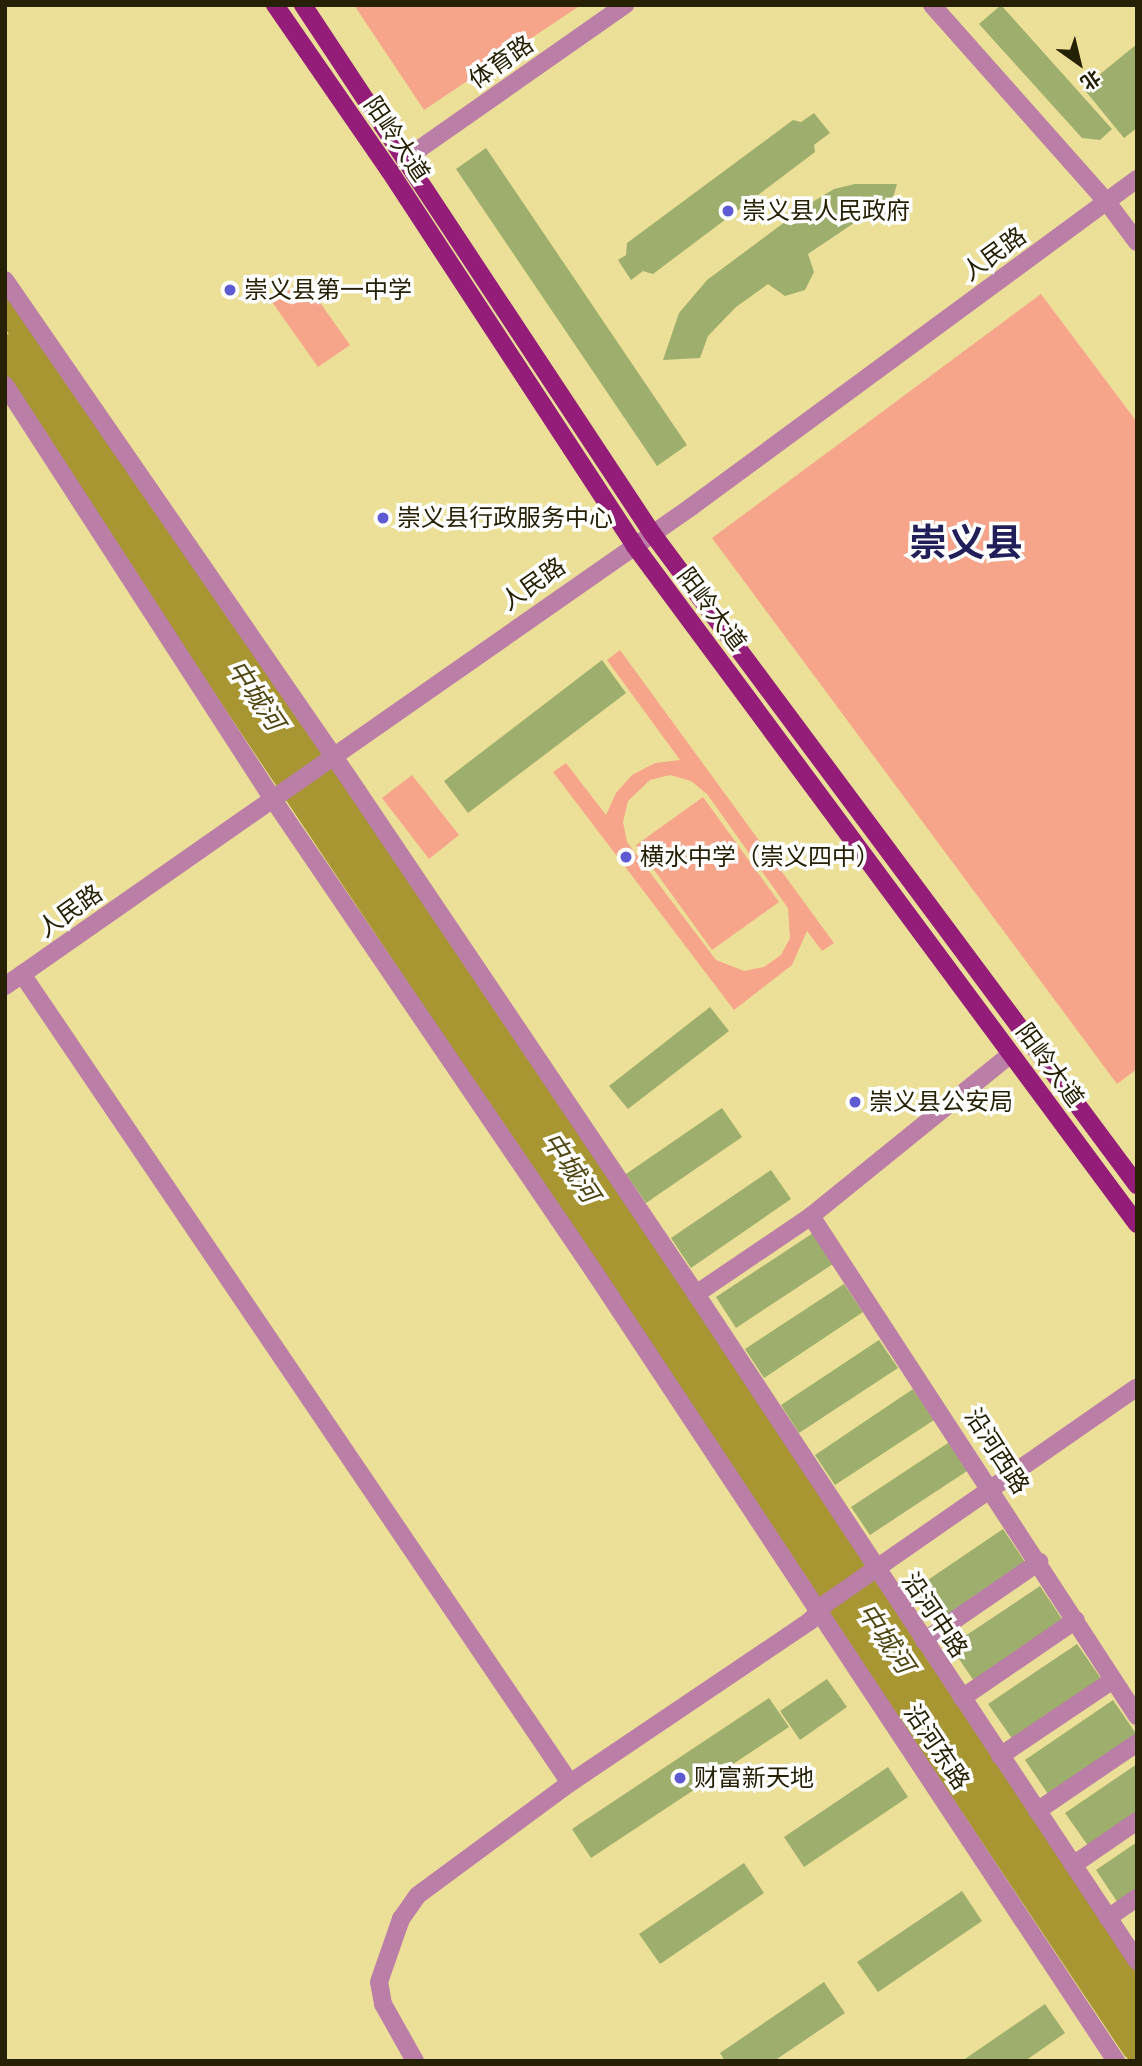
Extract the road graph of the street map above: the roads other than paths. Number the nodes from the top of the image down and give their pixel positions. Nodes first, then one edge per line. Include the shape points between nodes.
1 (275, 5) edge
2 (303, 5) edge
3 (625, 5) edge
4 (932, 5) edge
5 (405, 159) junction
6 (1137, 179) edge
7 (1107, 202) junction
8 (1137, 242) edge
9 (5, 280) edge
10 (5, 385) edge
11 (652, 533) junction
12 (634, 545) junction
13 (328, 759) junction
14 (272, 798) junction
15 (22, 974) junction
16 (5, 986) edge
17 (1011, 1054) junction
18 (1137, 1185) edge
19 (811, 1216) junction
20 (1137, 1224) edge
21 (696, 1294) junction
22 (1137, 1387) edge
23 (993, 1490) junction
24 (1039, 1562) junction
25 (871, 1572) junction
26 (823, 1607) junction
27 (1076, 1620) junction
28 (924, 1641) junction
29 (1114, 1680) junction
30 (962, 1698) junction
31 (1137, 1716) edge
32 (1137, 1743) edge
33 (1000, 1756) junction
34 (570, 1783) junction
35 (1037, 1811) junction
36 (1137, 1821) edge
37 (1073, 1865) junction
38 (1137, 1898) edge
39 (1108, 1918) junction
40 (1137, 1961) edge
41 (1109, 2058) edge
42 (415, 2061) edge

1 - 12 main road, 阳岭大道 via 389,170
2 - 5 main road, 阳岭大道
3 - 5 street, 体育路
4 - 7 street
5 - 11 main road, 阳岭大道
6 - 7 street, 人民路
7 - 8 street
7 - 11 street, 人民路
9 - 13 street, 沿河中路
10 - 14 street, 沿河东路
11 - 12 street, 人民路
11 - 18 main road, 阳岭大道
12 - 13 street, 人民路
12 - 17 main road, 阳岭大道
13 - 14 street, 人民路
13 - 21 street, 沿河中路
14 - 15 street, 人民路
14 - 26 street, 沿河东路
15 - 16 street, 人民路
15 - 34 street
17 - 19 street
17 - 20 main road, 阳岭大道
19 - 21 street
19 - 23 street, 沿河西路
21 - 25 street, 沿河中路
22 - 23 street
23 - 24 street, 沿河西路
23 - 25 street
24 - 27 street, 沿河西路
24 - 28 street
25 - 26 street
25 - 28 street, 沿河中路
26 - 34 street
26 - 41 street, 沿河东路
27 - 29 street, 沿河西路
27 - 30 street
28 - 30 street, 沿河中路
29 - 31 street, 沿河西路
29 - 33 street
30 - 33 street, 沿河中路
32 - 35 street
33 - 35 street, 沿河中路
34 - 42 street via 418,1895 401,1919 379,1982 383,2004
35 - 37 street, 沿河中路
36 - 37 street
37 - 39 street, 沿河中路
38 - 39 street
39 - 40 street, 沿河中路

